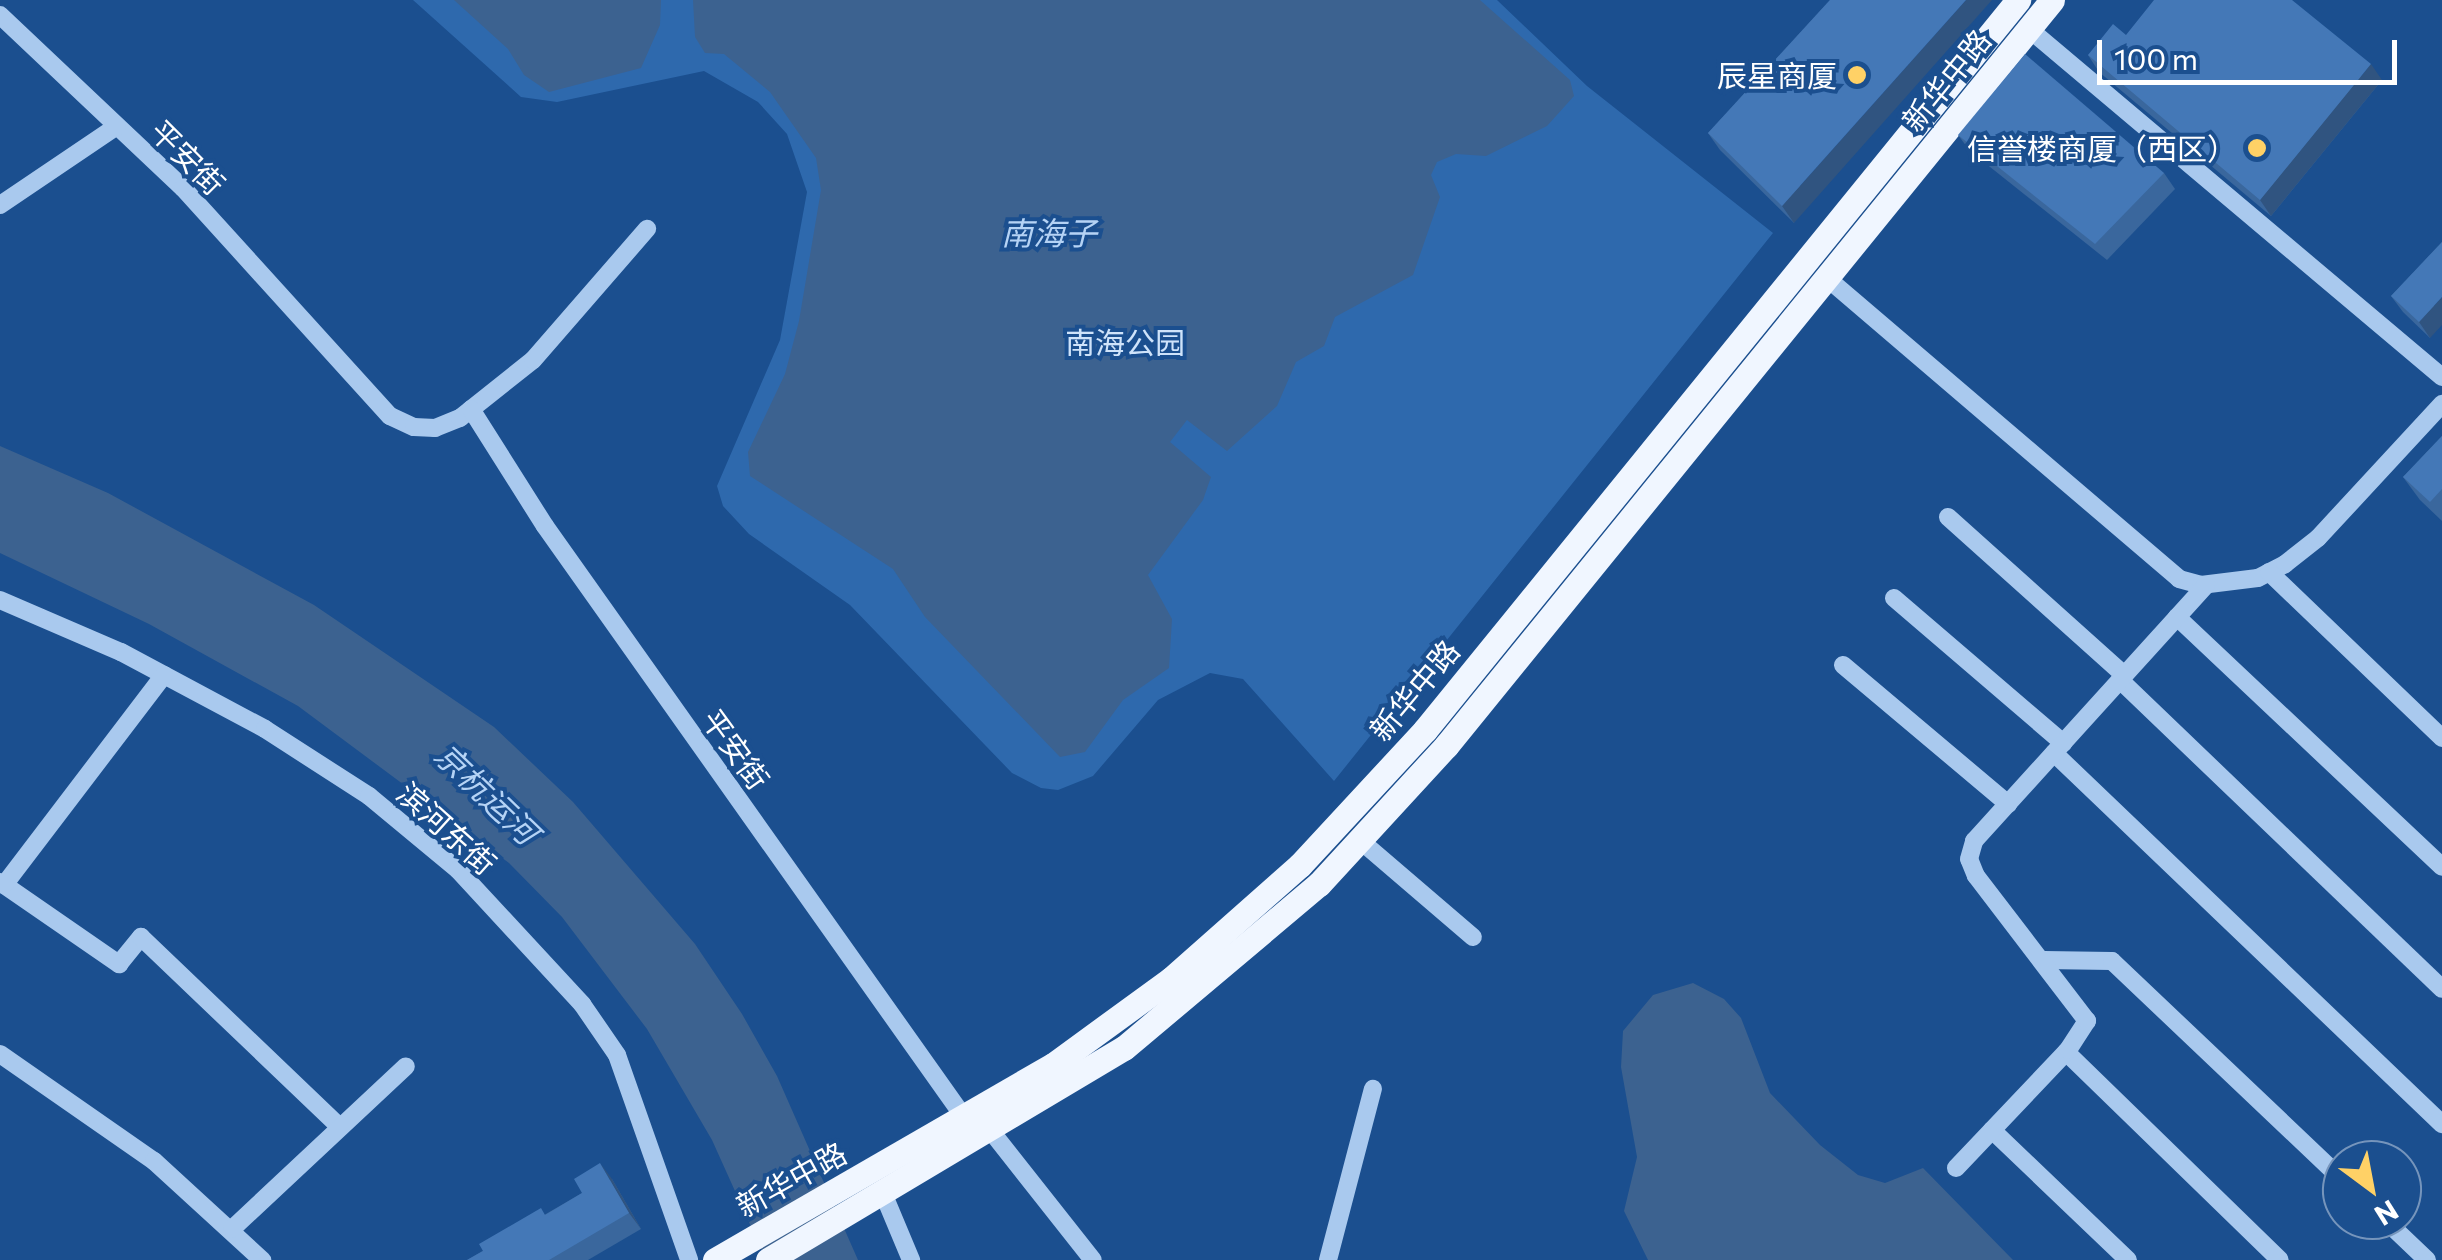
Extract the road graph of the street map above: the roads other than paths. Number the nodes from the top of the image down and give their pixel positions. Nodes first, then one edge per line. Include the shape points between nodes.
1 (2018, 0) edge
2 (2052, 0) edge
3 (0, 14) edge
4 (2029, 29) junction
5 (117, 126) junction
6 (0, 205) edge
7 (646, 229) dead end
8 (1827, 278) junction
9 (2442, 377) edge
10 (2442, 404) edge
11 (471, 410) junction
12 (1948, 516) dead end
13 (2269, 572) junction
14 (2206, 585) junction
15 (1894, 598) dead end
16 (0, 600) edge
17 (2177, 616) junction
18 (1843, 664) dead end
19 (164, 675) junction
20 (2122, 678) junction
21 (2442, 738) edge
22 (2058, 748) junction
23 (2008, 804) junction
24 (1362, 842) junction
25 (2442, 867) edge
26 (2, 884) edge
27 (1472, 937) dead end
28 (2044, 960) junction
29 (2442, 989) edge
30 (2066, 1052) junction
31 (0, 1054) edge
32 (406, 1066) dead end
33 (1373, 1090) dead end
34 (963, 1116) junction
35 (2442, 1124) edge
36 (340, 1128) junction
37 (1992, 1130) junction
38 (991, 1131) junction
39 (2322, 1161) edge
40 (1956, 1168) dead end
41 (864, 1195) junction
42 (232, 1228) junction
43 (2406, 1240) edge
44 (262, 1260) edge
45 (689, 1260) edge
46 (715, 1260) edge
47 (768, 1260) edge
48 (911, 1260) edge
49 (1093, 1260) edge
50 (1328, 1260) edge
51 (2128, 1260) edge
52 (2280, 1260) edge
53 (2427, 1260) edge

1 - 34 main road, 新华中路 via 1356,810 1171,979 1053,1065
2 - 4 main road, 新华中路
3 - 5 street, 平安街
4 - 8 main road, 新华中路
4 - 9 street
5 - 6 street
5 - 11 street, 平安街 via 390,416 435,428
7 - 11 street, 平安街 via 533,360
8 - 14 street via 2179,579
8 - 24 main road, 新华中路
10 - 13 street via 2318,538
11 - 34 street, 平安街 via 545,526
12 - 20 street
13 - 14 street
13 - 21 street
14 - 17 street
15 - 22 street
16 - 19 street, 滨河东街
17 - 20 street
17 - 25 street
18 - 23 street
19 - 26 street
19 - 45 street, 滨河东街 via 369,796 458,870 582,1004 617,1056
20 - 22 street
20 - 29 street
22 - 23 street
22 - 35 street
23 - 28 street via 1974,840 1969,859 1987,893
24 - 27 street
24 - 38 main road, 新华中路 via 1189,998 1082,1077
26 - 36 street via 119,964 141,937
28 - 30 street via 2087,1021
28 - 39 street via 2112,961
30 - 37 street
30 - 52 street
31 - 42 street via 154,1162
32 - 36 street
33 - 50 street
34 - 41 main road, 新华中路
36 - 42 street
37 - 40 street
37 - 51 street
38 - 41 main road, 新华中路
38 - 49 street
41 - 46 main road, 新华中路
41 - 47 main road, 新华中路
41 - 48 street
42 - 44 street
43 - 53 street

